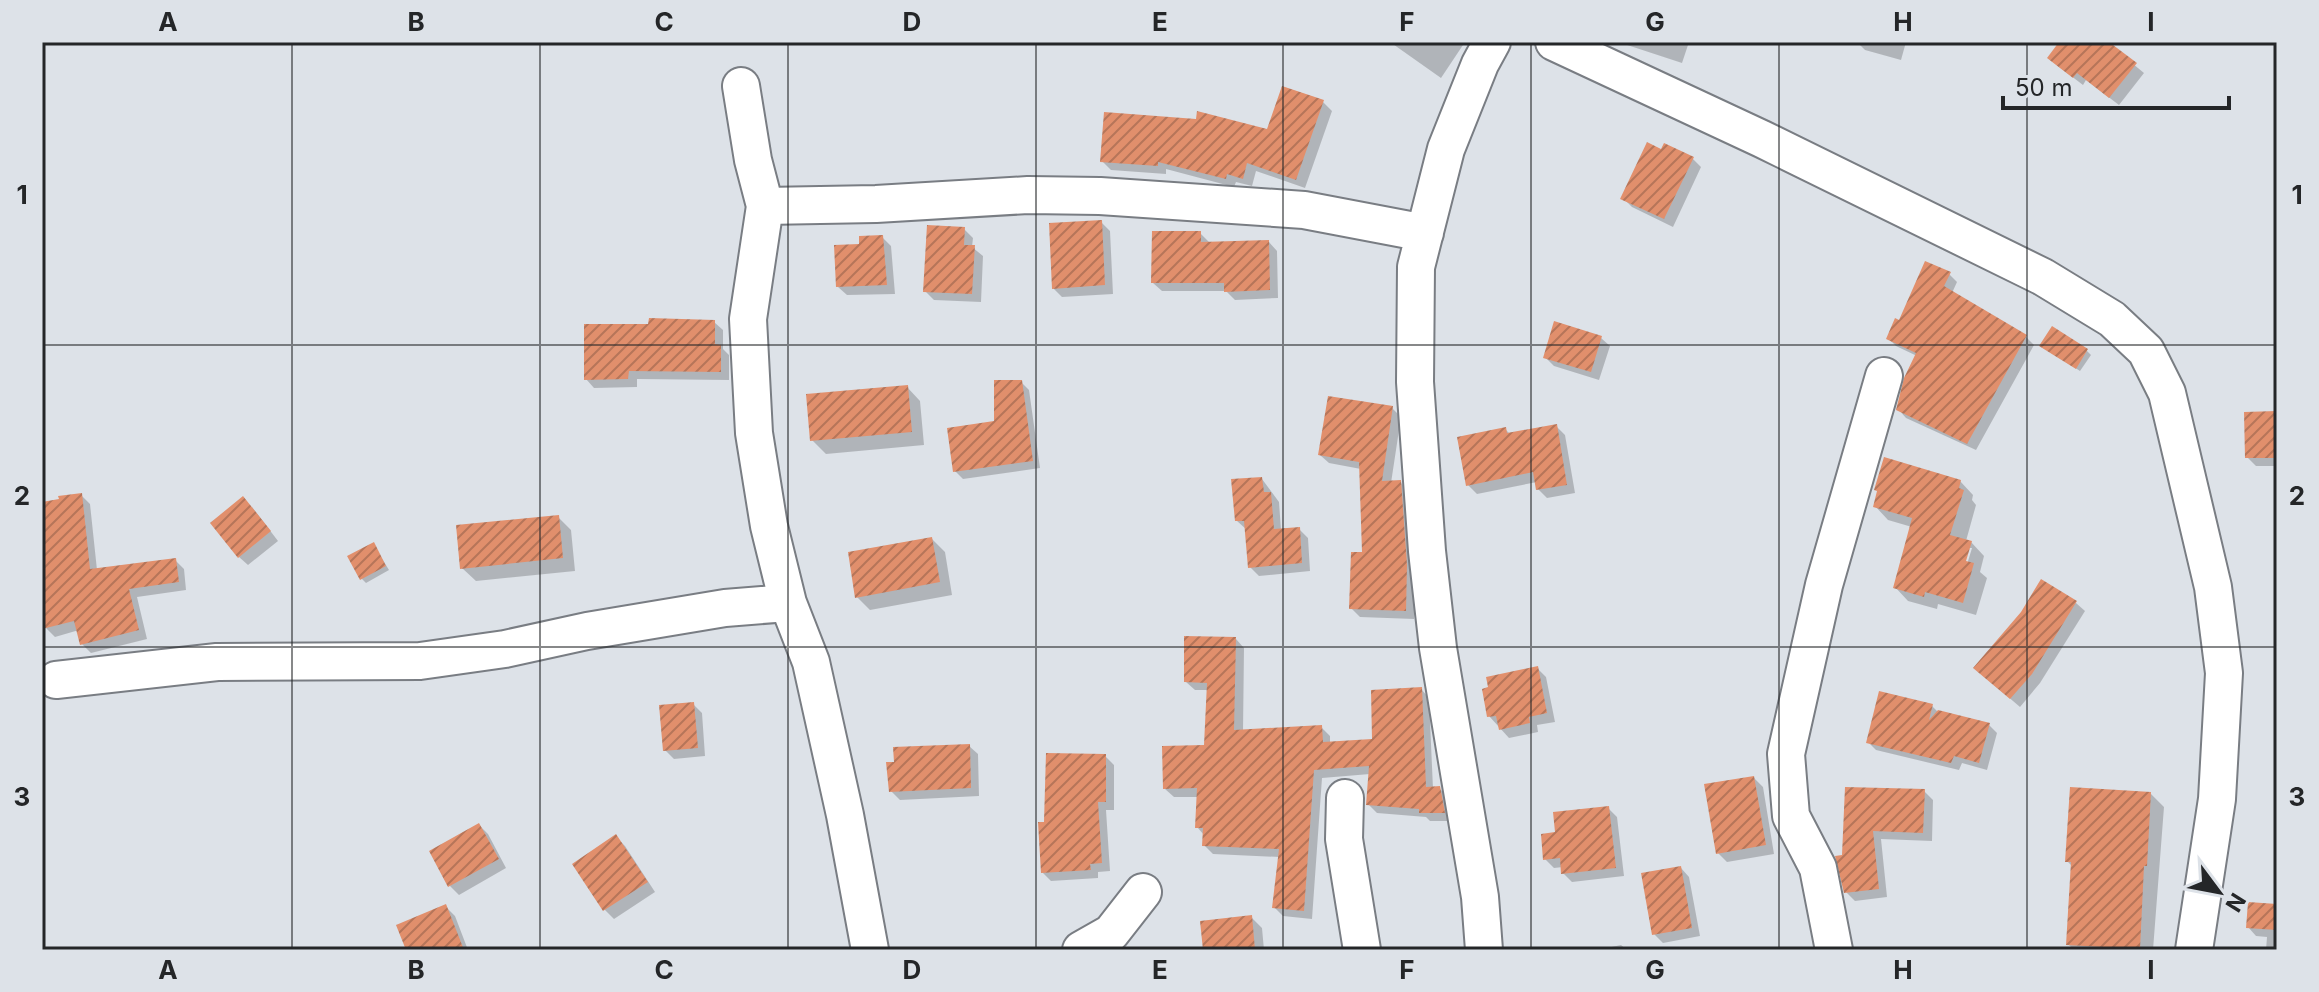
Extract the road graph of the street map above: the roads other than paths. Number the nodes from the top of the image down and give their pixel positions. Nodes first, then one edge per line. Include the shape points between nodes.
1 (1492, 42) edge
2 (1554, 42) edge
3 (741, 86) dead end
4 (765, 206) junction
5 (1425, 233) junction
6 (1884, 376) dead end
7 (788, 603) junction
8 (56, 680) dead end
9 (1345, 798) dead end
10 (1143, 892) dead end
11 (870, 950) edge
12 (1081, 950) edge
13 (1362, 950) edge
14 (1484, 950) edge
15 (1834, 950) edge
16 (2194, 950) edge

1 - 5 street via 1446,149
2 - 16 street via 2043,277 2112,319 2146,351 2167,393 2213,587 2224,673 2217,799
3 - 4 street
4 - 5 street via 1100,196 1304,210
4 - 7 street via 748,319 754,433
5 - 14 street via 1416,267 1415,382 1427,551
6 - 15 street via 1824,585 1786,754 1791,816 1818,868
7 - 8 street via 725,608 420,661 217,662
7 - 11 street via 811,662
9 - 13 street via 1344,839
10 - 12 street via 1111,933

